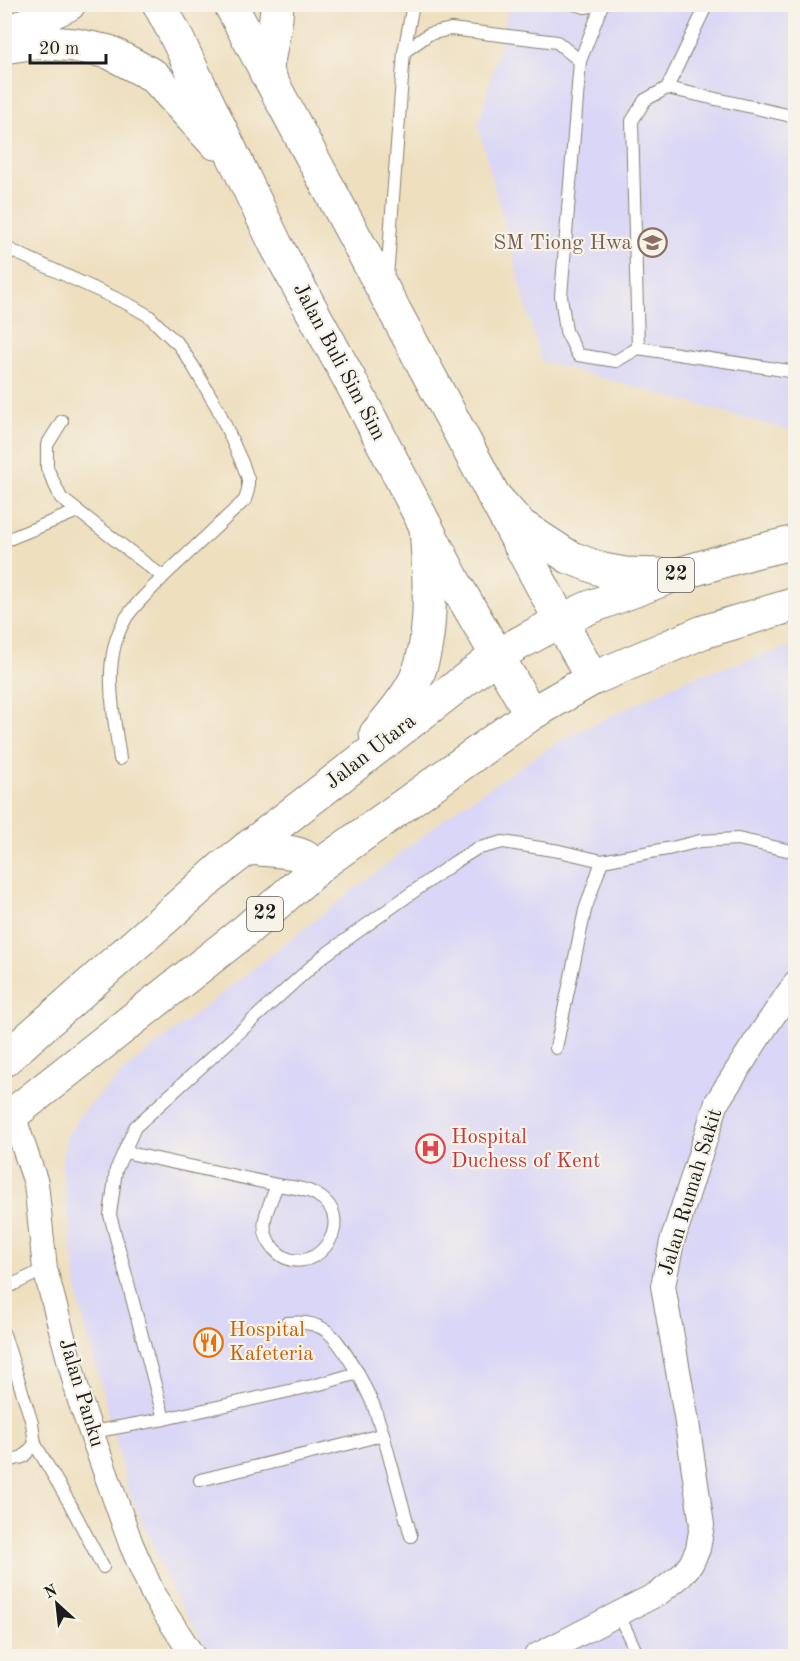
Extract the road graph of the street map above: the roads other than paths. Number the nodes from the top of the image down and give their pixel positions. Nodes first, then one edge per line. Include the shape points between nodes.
1 (69, 4) edge
2 (159, 4) edge
3 (230, 4) edge
4 (277, 4) edge
5 (413, 4) edge
6 (574, 4) edge
7 (707, 4) edge
8 (602, 5) edge
9 (4, 35) edge
10 (4, 47) edge
11 (404, 52) junction
12 (580, 61) junction
13 (266, 73) junction
14 (667, 88) junction
15 (795, 117) edge
16 (238, 168) junction
17 (4, 247) edge
18 (385, 295) junction
19 (638, 348) junction
20 (795, 372) edge
21 (62, 421) dead end
22 (493, 495) junction
23 (78, 511) junction
24 (426, 527) junction
25 (4, 541) edge
26 (795, 542) edge
27 (675, 575) junction
28 (164, 577) junction
29 (795, 604) edge
30 (560, 621) junction
31 (496, 656) junction
32 (592, 679) junction
33 (531, 714) junction
34 (120, 759) dead end
35 (345, 772) junction
36 (247, 848) junction
37 (795, 852) edge
38 (602, 861) junction
39 (313, 872) junction
40 (795, 982) edge
41 (21, 1040) edge
42 (556, 1048) dead end
43 (9, 1118) edge
44 (124, 1152) junction
45 (277, 1185) junction
46 (45, 1269) junction
47 (4, 1289) edge
48 (287, 1323) dead end
49 (4, 1334) edge
50 (358, 1373) junction
51 (164, 1419) junction
52 (92, 1432) junction
53 (382, 1434) junction
54 (35, 1444) junction
55 (4, 1462) edge
56 (200, 1480) dead end
57 (411, 1536) dead end
58 (103, 1567) dead end
59 (619, 1615) junction
60 (193, 1656) edge
61 (536, 1656) edge
62 (638, 1656) edge

1 - 9 main road
2 - 16 main road, Jalan Buli Sim Sim
3 - 13 main road
4 - 13 main road
5 - 11 lane
6 - 8 lane
7 - 14 lane
8 - 12 lane
10 - 16 main road via 37,42 109,52 154,76
11 - 12 lane via 429,34 451,29 557,42
11 - 18 lane
12 - 19 lane via 561,296 566,331 578,356 616,361
13 - 18 main road
14 - 15 lane
14 - 19 lane via 645,100 632,121
16 - 24 main road, Jalan Buli Sim Sim
17 - 28 lane via 149,316 179,345 218,409 248,479 245,500
18 - 22 main road
19 - 20 lane
21 - 23 lane via 47,445 47,468 61,498
22 - 27 main road via 520,525 569,557 625,574
22 - 30 main road
23 - 25 lane
23 - 28 lane
24 - 31 main road, Jalan Buli Sim Sim
24 - 35 main road via 429,617 422,663 413,685
26 - 27 main road, Jalan Utara / 22
27 - 30 main road, Jalan Utara / 22
28 - 34 lane via 127,616 117,634 111,693
29 - 32 main road, 22 via 703,632
30 - 31 main road, Jalan Utara / 22
30 - 32 main road
31 - 33 main road, Jalan Buli Sim Sim
31 - 35 main road, Jalan Utara / 22
32 - 33 main road, 22
33 - 39 main road, 22
35 - 36 main road, Jalan Utara / 22
36 - 39 main road via 305,857
36 - 41 main road, Jalan Utara / 22
37 - 38 lane via 738,839 700,841
38 - 42 lane via 585,910
38 - 44 lane via 503,842 476,849 322,957 135,1127
39 - 43 main road, 22 via 245,931
40 - 59 street, Jalan Rumah Sakit via 717,1102 672,1242 663,1286 702,1524 698,1549 682,1575
43 - 46 street, Jalan Panku via 36,1183
44 - 45 lane
44 - 51 lane via 116,1170 110,1215
45 - 45 lane via 317,1195 331,1211 334,1222 329,1244 311,1258 287,1258 269,1244 264,1221
46 - 47 lane
46 - 52 street, Jalan Panku
48 - 50 lane via 302,1322 331,1333
49 - 54 lane
50 - 51 lane
50 - 53 lane
51 - 52 lane
52 - 60 street, Jalan Panku via 131,1544 154,1596
53 - 56 lane
53 - 57 lane
54 - 55 lane via 23,1457
54 - 58 lane
59 - 61 street
59 - 62 lane

